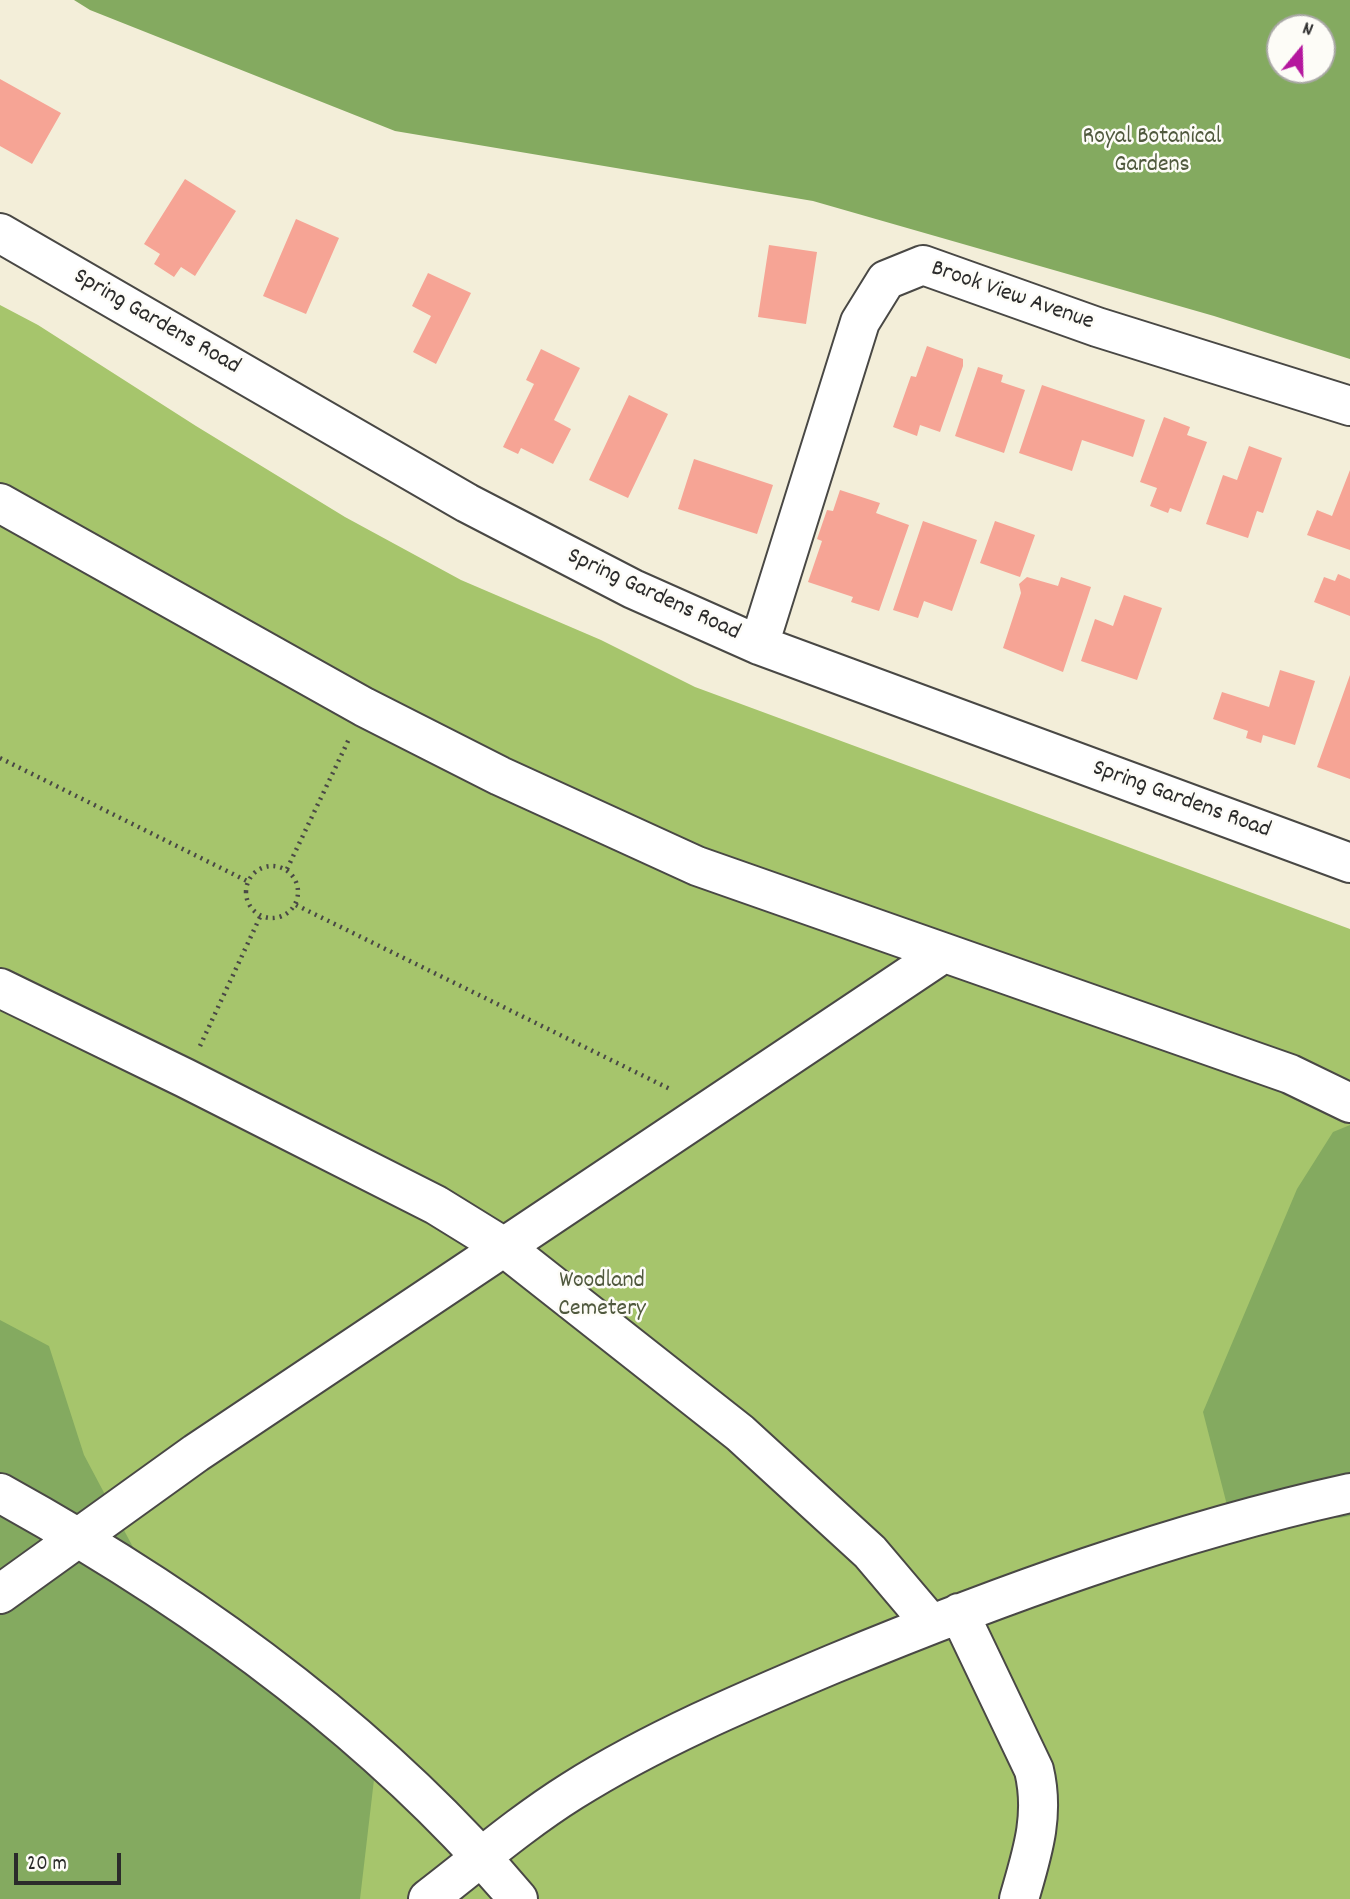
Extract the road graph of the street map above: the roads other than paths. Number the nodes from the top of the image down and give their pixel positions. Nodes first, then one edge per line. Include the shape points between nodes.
1 (0, 233) edge
2 (1350, 407) edge
3 (0, 503) edge
4 (759, 645) junction
5 (1350, 863) edge
6 (942, 954) junction
7 (0, 988) edge
8 (1350, 1103) edge
9 (504, 1247) junction
10 (0, 1493) edge
11 (1350, 1493) edge
12 (78, 1537) junction
13 (0, 1594) edge
14 (945, 1618) junction
15 (483, 1857) junction
16 (428, 1899) edge
17 (518, 1899) edge
18 (1019, 1899) edge

1 - 4 street, Spring Gardens Road via 467,503 633,589
2 - 4 street, Brook View Avenue via 1097,327 923,264 886,280 860,322
3 - 6 street via 364,707 500,776 697,866
4 - 5 street, Spring Gardens Road
6 - 8 street via 1290,1074
6 - 9 street
7 - 9 street via 436,1205
9 - 12 street
9 - 14 street via 740,1433
10 - 12 street
11 - 14 street via 1173,1540
12 - 13 street
12 - 15 street via 282,1676 387,1763
14 - 15 street via 637,1754 571,1791
14 - 18 street via 1034,1770 1040,1796 1038,1832
15 - 16 street
15 - 17 street

